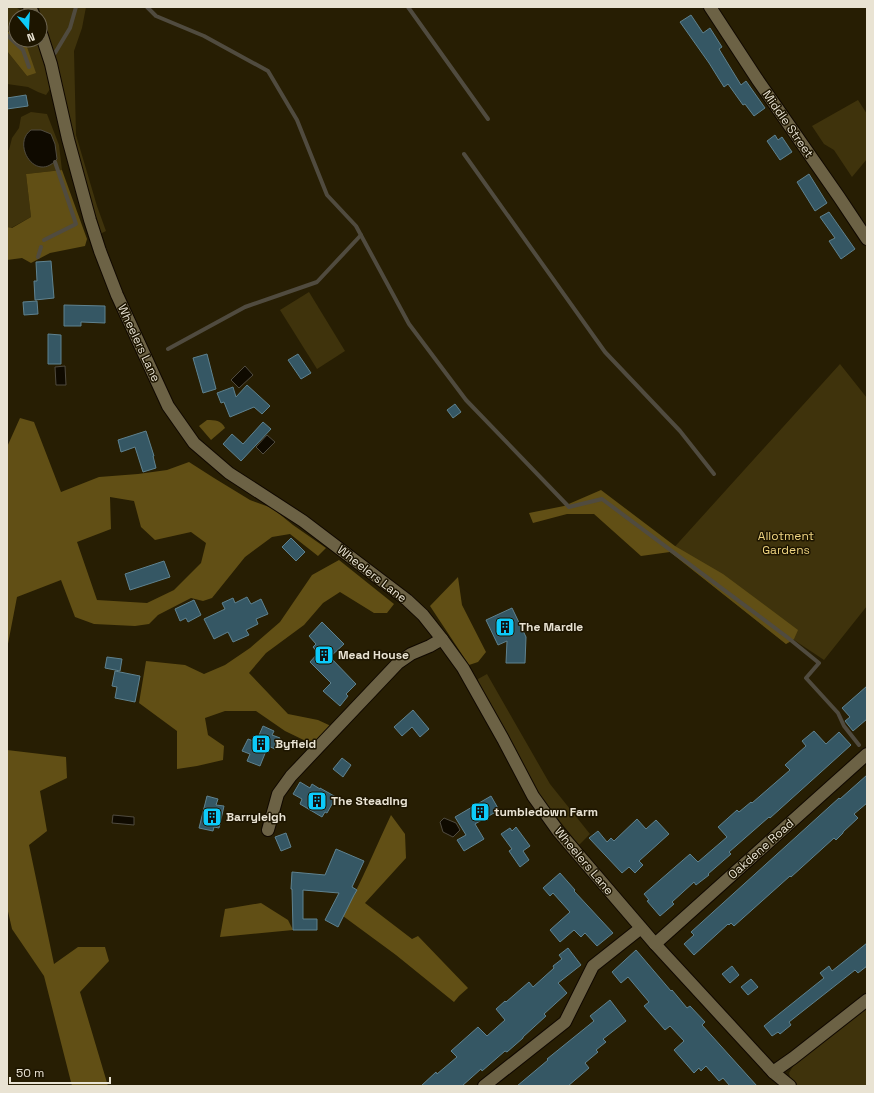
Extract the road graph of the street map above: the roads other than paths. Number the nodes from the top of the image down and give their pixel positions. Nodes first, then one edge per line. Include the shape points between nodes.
1 (710, 7) edge
2 (46, 48) edge
3 (867, 239) edge
4 (442, 639) junction
5 (867, 754) edge
6 (268, 830) dead end
7 (641, 928) junction
8 (655, 944) junction
9 (867, 1000) edge
10 (774, 1072) junction
11 (484, 1086) edge
12 (790, 1086) edge

1 - 3 street, Middle Street
2 - 4 street, Wheelers Lane via 100,251 117,295 168,406 194,443 229,473 303,521 407,600
4 - 6 street via 398,663 291,776 278,794
4 - 7 street, Wheelers Lane via 468,676 533,796 558,831
5 - 8 street, Oakdene Road
7 - 8 street, Wheelers Lane
7 - 11 street via 594,966 565,1022
8 - 10 street, Wheelers Lane
9 - 10 street
10 - 12 street, Wheelers Lane

